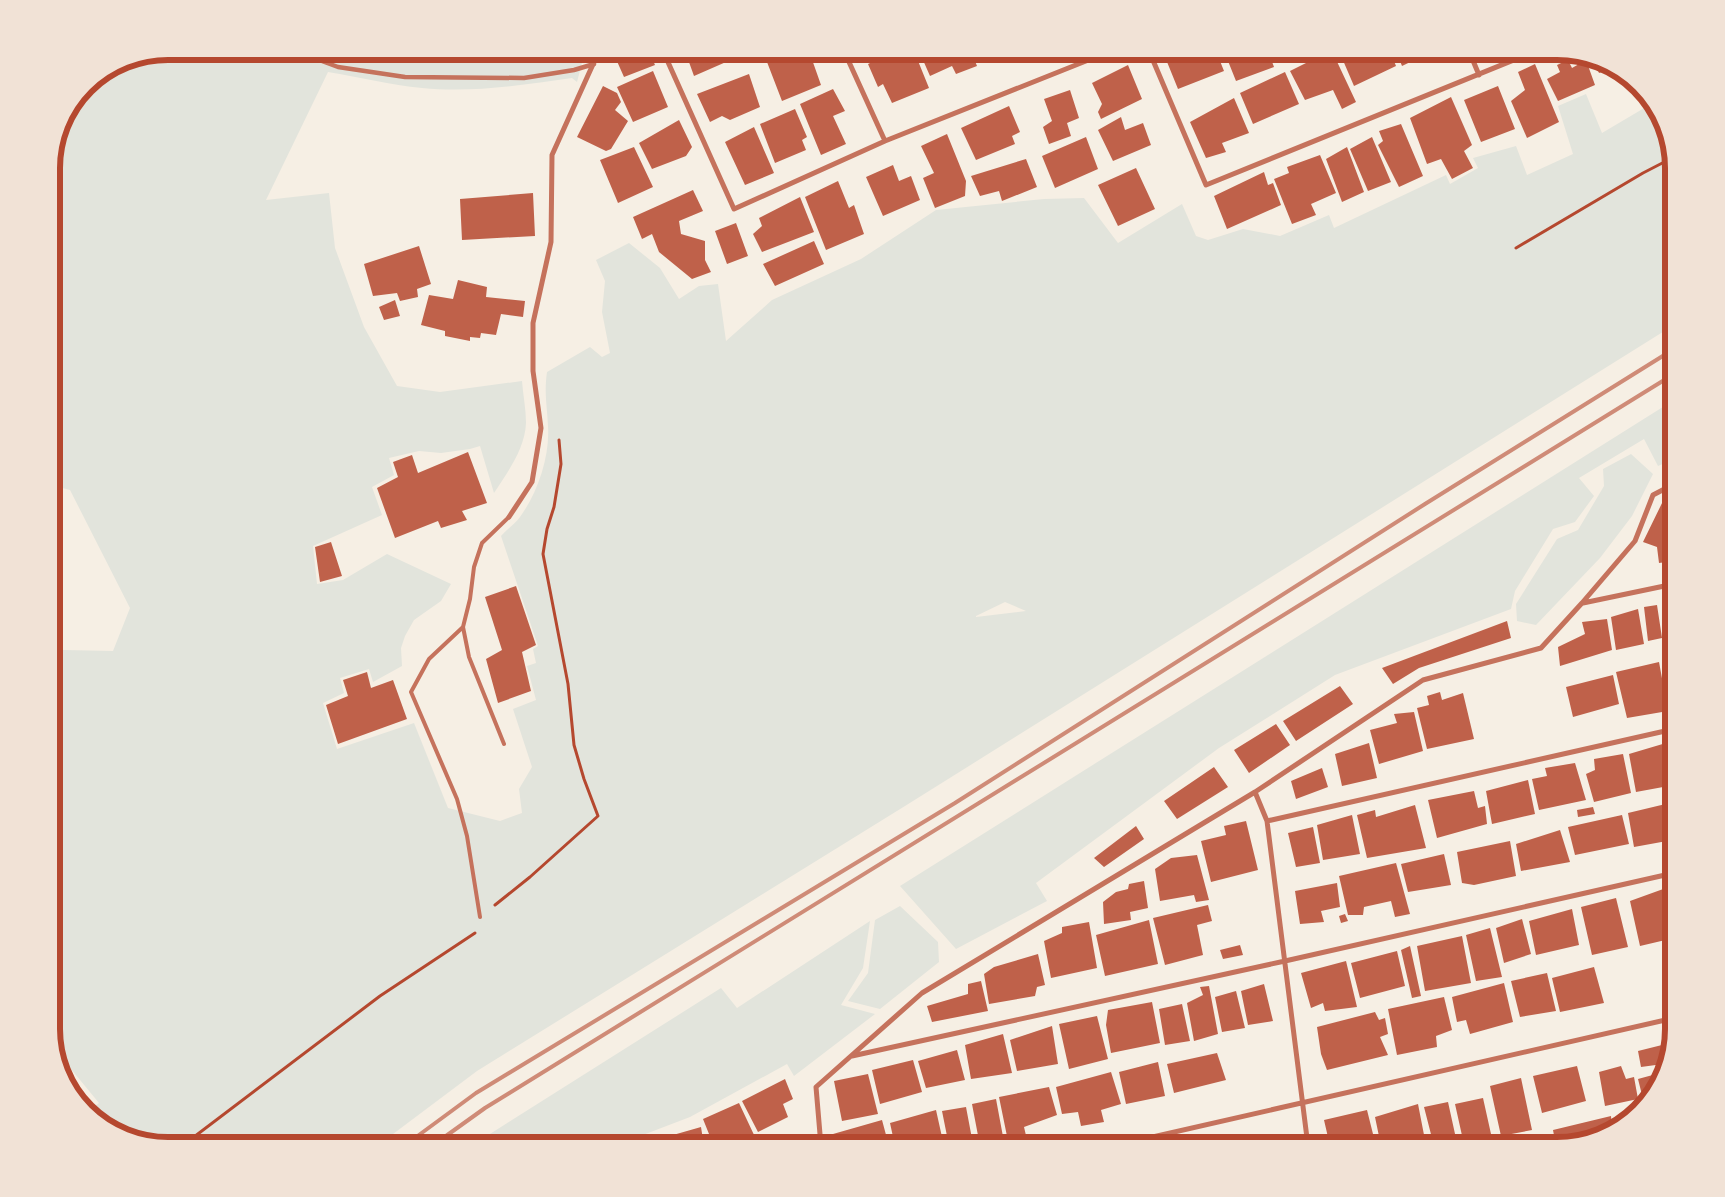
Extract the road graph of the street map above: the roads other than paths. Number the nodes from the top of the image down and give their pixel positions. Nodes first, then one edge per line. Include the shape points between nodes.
1 (319, 60) edge
2 (596, 60) edge
3 (667, 60) edge
4 (848, 60) edge
5 (1088, 60) edge
6 (1153, 60) edge
7 (1473, 60) edge
8 (1515, 60) edge
9 (594, 64) junction
10 (1479, 75) junction
11 (885, 141) junction
12 (1665, 489) edge
13 (509, 517) joint
14 (1665, 586) edge
15 (1582, 603) junction
16 (463, 628) junction
17 (1665, 731) edge
18 (504, 744) dead end
19 (1255, 792) junction
20 (1267, 821) junction
21 (1665, 875) edge
22 (480, 917) road end
23 (1285, 961) junction
24 (1665, 1020) edge
25 (851, 1056) junction
26 (1302, 1103) junction
27 (820, 1137) edge
28 (1153, 1137) edge
29 (1307, 1137) edge

1 - 9 street via 338,67 405,77 524,78
2 - 9 street
3 - 11 street via 734,209
4 - 11 street
5 - 11 street
6 - 10 street via 1206,185
7 - 10 street
8 - 10 street
9 - 13 street via 552,155 551,242 533,323 533,371 541,428 532,482
12 - 15 street via 1653,495 1635,541
13 - 16 lane via 482,543 474,567
14 - 15 street
15 - 19 street via 1541,648 1423,680
16 - 18 lane via 469,658
16 - 22 lane via 429,659 411,692 457,799 467,836
17 - 20 street
19 - 20 street
19 - 25 street via 922,993
20 - 23 street
21 - 23 street
23 - 25 street
23 - 26 street
24 - 26 street
25 - 27 street via 816,1087
26 - 28 street
26 - 29 street

